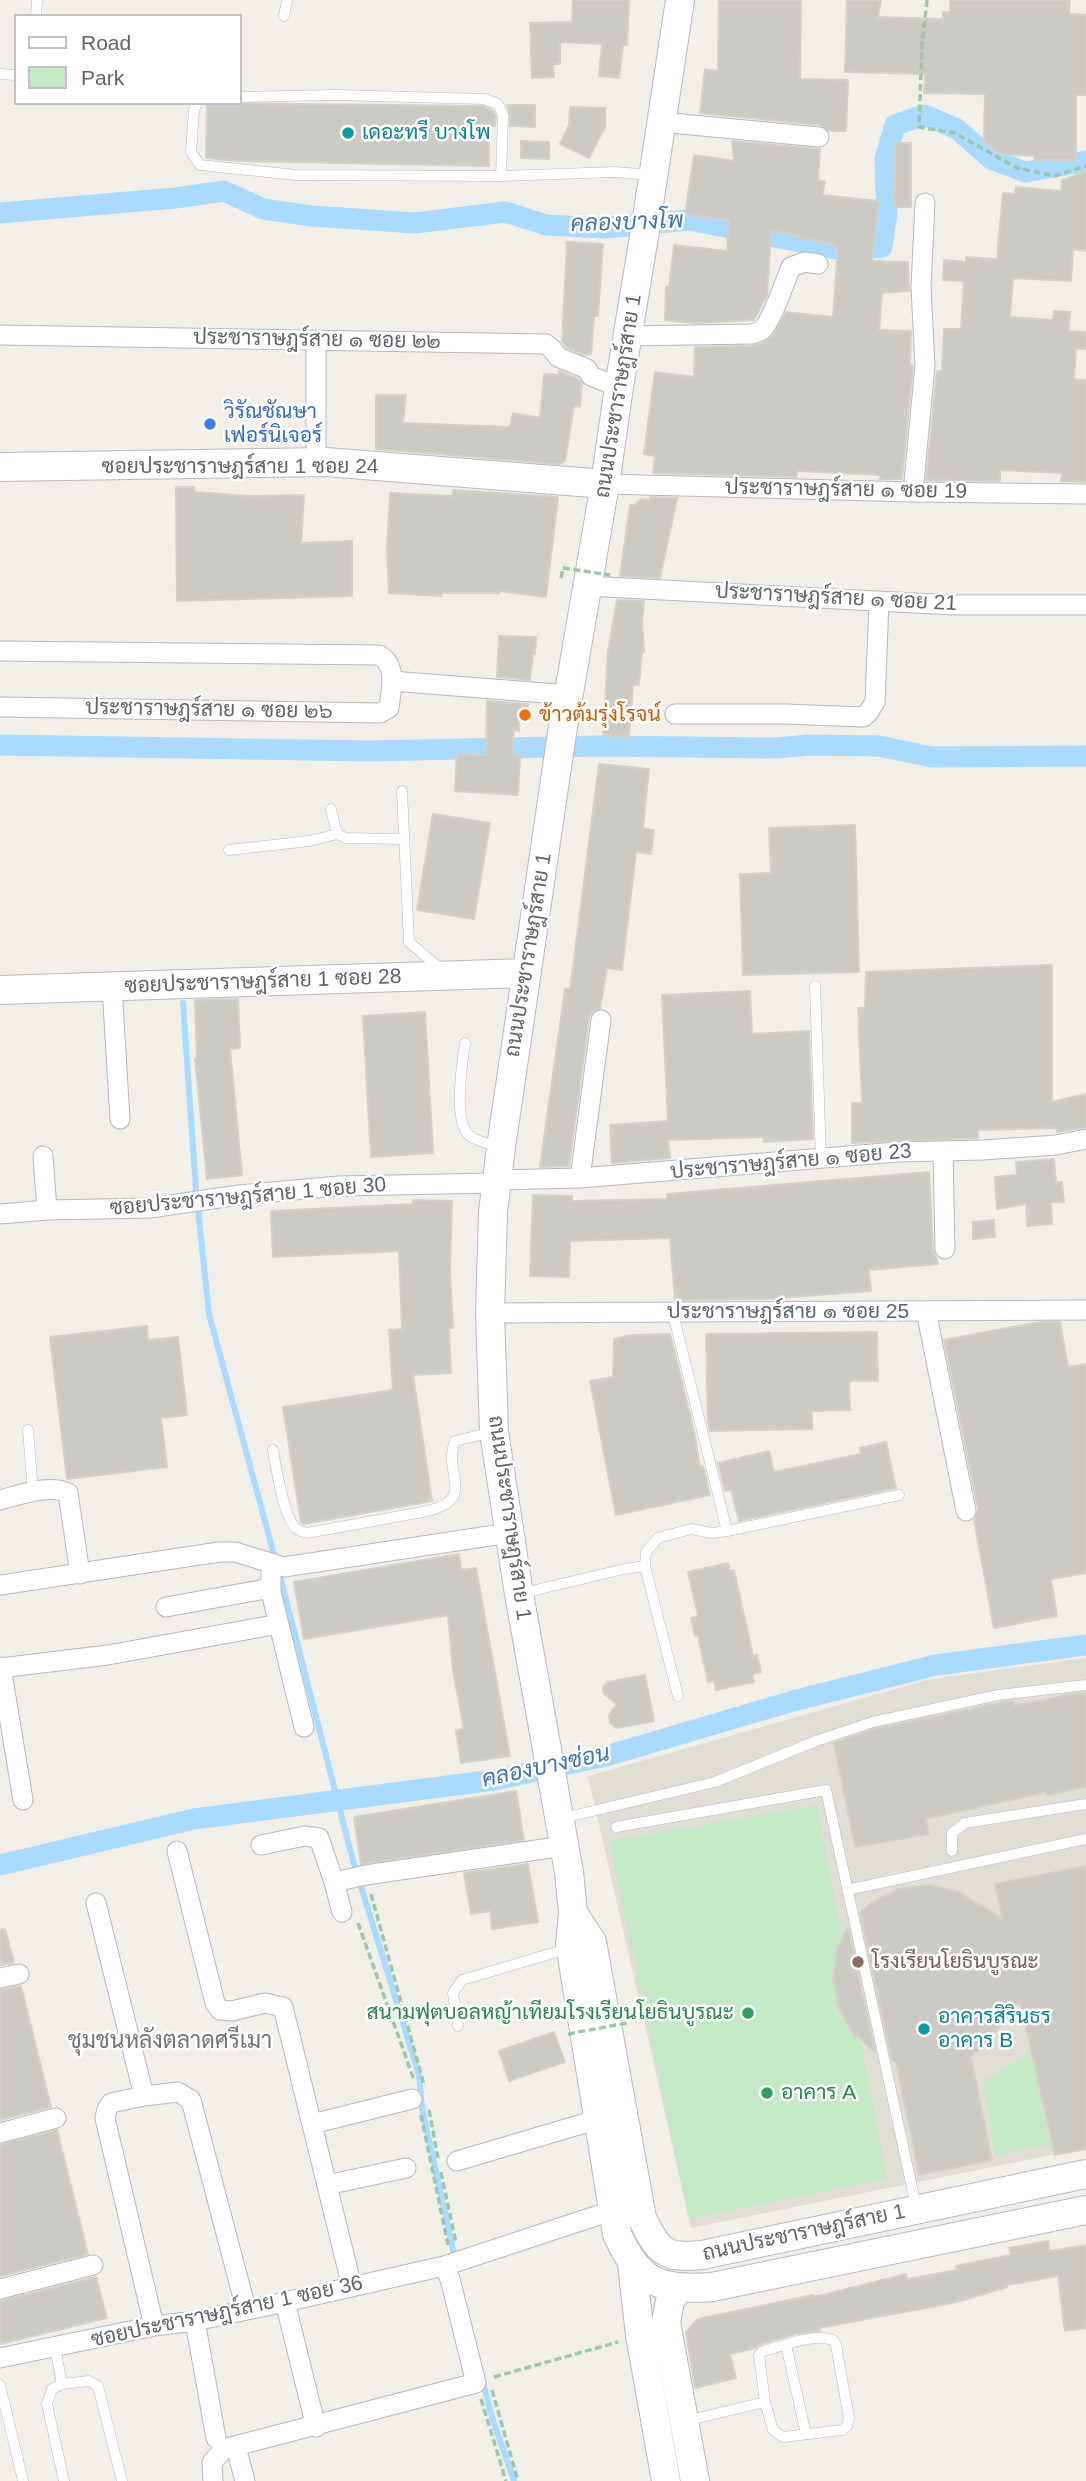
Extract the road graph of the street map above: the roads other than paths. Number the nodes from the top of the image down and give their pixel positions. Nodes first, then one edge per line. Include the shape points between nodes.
1 (287, 0) edge
2 (680, 0) edge
3 (284, 16) dead end
4 (242, 97) edge
5 (196, 105) edge
6 (660, 122) junction
7 (819, 137) dead end
8 (652, 175) junction
9 (502, 176) junction
10 (925, 203) dead end
11 (818, 264) dead end
12 (0, 335) edge
13 (627, 336) junction
14 (316, 340) junction
15 (618, 387) junction
16 (316, 463) junction
17 (0, 467) edge
18 (606, 484) junction
19 (913, 492) junction
20 (1086, 494) edge
21 (586, 579) junction
22 (879, 601) junction
23 (1086, 605) edge
24 (0, 651) edge
25 (392, 681) junction
26 (569, 695) junction
27 (0, 707) edge
28 (675, 714) dead end
29 (402, 791) dead end
30 (331, 809) dead end
31 (337, 834) junction
32 (404, 839) junction
33 (229, 850) dead end
34 (526, 973) junction
35 (450, 976) junction
36 (815, 986) dead end
37 (112, 987) junction
38 (0, 990) edge
39 (601, 1020) dead end
40 (466, 1043) dead end
41 (120, 1119) dead end
42 (1086, 1139) edge
43 (501, 1147) junction
44 (943, 1151) junction
45 (43, 1156) dead end
46 (821, 1160) junction
47 (580, 1178) junction
48 (496, 1181) junction
49 (47, 1210) junction
50 (0, 1214) edge
51 (945, 1248) dead end
52 (1086, 1310) edge
53 (926, 1311) junction
54 (490, 1313) junction
55 (673, 1314) junction
56 (28, 1430) dead end
57 (494, 1432) junction
58 (273, 1450) dead end
59 (33, 1492) junction
60 (899, 1495) dead end
61 (0, 1500) edge
62 (967, 1511) dead end
63 (727, 1531) junction
64 (509, 1533) junction
65 (276, 1565) junction
66 (645, 1566) junction
67 (80, 1574) junction
68 (0, 1585) edge
69 (271, 1588) junction
70 (519, 1594) junction
71 (166, 1607) dead end
72 (279, 1624) junction
73 (1, 1667) edge
74 (1086, 1685) edge
75 (678, 1696) dead end
76 (304, 1727) dead end
77 (23, 1800) dead end
78 (1086, 1804) edge
79 (616, 1827) dead end
80 (562, 1832) junction
81 (1086, 1839) edge
82 (261, 1845) dead end
83 (177, 1851) dead end
84 (952, 1851) dead end
85 (352, 1878) junction
86 (847, 1890) junction
87 (96, 1903) dead end
88 (573, 1913) junction
89 (349, 1914) road end
90 (570, 1948) junction
91 (458, 2026) dead end
92 (420, 2095) road end
93 (144, 2096) junction
94 (56, 2118) dead end
95 (599, 2119) junction
96 (312, 2124) junction
97 (0, 2133) edge
98 (457, 2161) dead end
99 (405, 2168) dead end
100 (1086, 2174) edge
101 (327, 2185) junction
102 (614, 2210) junction
103 (917, 2210) junction
104 (1086, 2210) edge
105 (453, 2262) junction
106 (632, 2264) junction
107 (93, 2265) dead end
108 (352, 2287) junction
109 (0, 2289) edge
110 (678, 2289) junction
111 (285, 2302) junction
112 (246, 2309) junction
113 (195, 2320) junction
114 (154, 2326) junction
115 (786, 2345) junction
116 (55, 2347) junction
117 (0, 2358) edge
118 (62, 2384) junction
119 (0, 2385) edge
120 (765, 2402) junction
121 (685, 2421) junction
122 (316, 2427) junction
123 (656, 2428) junction
124 (806, 2434) junction
125 (216, 2438) dead end
126 (239, 2445) junction
127 (23, 2481) edge
128 (64, 2481) edge
129 (122, 2481) edge
130 (213, 2481) edge
131 (245, 2481) edge
132 (666, 2481) edge
133 (695, 2481) edge

1 - 3 lane
2 - 6 main road, ถนนประชาราษฎร์สาย 1
4 - 9 lane via 485,99 501,109
5 - 9 lane via 191,152 202,165 296,175
6 - 7 street
6 - 8 main road, ถนนประชาราษฎร์สาย 1
8 - 9 lane
8 - 13 main road, ถนนประชาราษฎร์สาย 1
10 - 19 street via 920,287 925,366
11 - 13 street via 791,267 758,332
12 - 14 street, ประชาราษฎร์สาย ๑ ซอย ๒๒
13 - 15 main road, ถนนประชาราษฎร์สาย 1
14 - 15 street, ประชาราษฎร์สาย ๑ ซอย ๒๒ via 546,344 558,357
14 - 16 street
15 - 18 main road, ถนนประชาราษฎร์สาย 1
16 - 17 main road, ซอยประชาราษฎร์สาย 1 ซอย 24
16 - 18 main road, ซอยประชาราษฎร์สาย 1 ซอย 24
18 - 19 street, ประชาราษฎร์สาย ๑ ซอย 19
18 - 21 main road, ถนนประชาราษฎร์สาย 1
19 - 20 street, ประชาราษฎร์สาย ๑ ซอย 19
21 - 22 street, ประชาราษฎร์สาย ๑ ซอย 21
21 - 26 main road, ถนนประชาราษฎร์สาย 1
22 - 23 street, ประชาราษฎร์สาย ๑ ซอย 21
22 - 28 street via 875,702 863,717
24 - 25 street via 379,655 390,666
25 - 26 street
25 - 27 street, ประชาราษฎร์สาย ๑ ซอย ๒๖ via 389,708 380,713
26 - 34 main road, ถนนประชาราษฎร์สาย 1
29 - 32 lane
30 - 31 lane
31 - 32 lane
31 - 33 lane
32 - 35 lane via 410,942
34 - 35 main road, ซอยประชาราษฎร์สาย 1 ซอย 28
34 - 43 main road, ถนนประชาราษฎร์สาย 1
35 - 37 main road, ซอยประชาราษฎร์สาย 1 ซอย 28
36 - 46 lane
37 - 38 main road, ซอยประชาราษฎร์สาย 1 ซอย 28
37 - 41 street
39 - 47 street
40 - 43 lane via 460,1122 466,1134
42 - 44 street, ประชาราษฎร์สาย ๑ ซอย 23
43 - 48 main road, ถนนประชาราษฎร์สาย 1
44 - 46 street, ประชาราษฎร์สาย ๑ ซอย 23
44 - 51 street
45 - 49 street
46 - 47 street, ประชาราษฎร์สาย ๑ ซอย 23
47 - 48 street, ประชาราษฎร์สาย ๑ ซอย 23
48 - 49 street, ซอยประชาราษฎร์สาย 1 ซอย 30 via 339,1186 150,1208
48 - 54 main road, ถนนประชาราษฎร์สาย 1
49 - 50 street, ซอยประชาราษฎร์สาย 1 ซอย 30
52 - 53 street, ประชาราษฎร์สาย ๑ ซอย 25
53 - 55 street, ประชาราษฎร์สาย ๑ ซอย 25
53 - 62 street
54 - 55 street, ประชาราษฎร์สาย ๑ ซอย 25
54 - 57 main road, ถนนประชาราษฎร์สาย 1
55 - 63 lane
56 - 59 lane
57 - 58 lane via 454,1441 455,1490 453,1500 445,1506 307,1533 292,1525
57 - 64 main road, ถนนประชาราษฎร์สาย 1
59 - 61 street
59 - 67 street via 68,1493
60 - 63 lane
63 - 66 lane via 691,1529 657,1538 646,1552
64 - 65 street
64 - 70 main road, ถนนประชาราษฎร์สาย 1
65 - 67 street via 235,1552 219,1552
65 - 69 street
66 - 70 lane
66 - 75 lane
67 - 68 street
69 - 71 street
69 - 72 street
70 - 80 main road, ถนนประชาราษฎร์สาย 1
72 - 73 street via 108,1656
72 - 76 street
73 - 77 street
74 - 80 lane via 998,1695 873,1723
78 - 84 lane via 965,1823 952,1833
79 - 86 lane via 826,1790
80 - 85 street
80 - 88 main road, ถนนประชาราษฎร์สาย 1
81 - 86 lane
82 - 85 street via 305,1836 318,1838
83 - 96 street via 215,2003 225,2012 265,2003 283,2007
85 - 89 street
86 - 103 lane
87 - 93 street
88 - 90 main road, ถนนประชาราษฎร์สาย 1
88 - 103 main road, ถนนประชาราษฎร์สาย 1 via 592,1942 642,2218 657,2246 680,2257 702,2255
90 - 91 lane via 462,1980 453,1993
90 - 95 main road, ถนนประชาราษฎร์สาย 1
92 - 96 street
93 - 112 street via 178,2092 191,2100
93 - 114 street via 111,2103 105,2118
94 - 97 street
95 - 98 street
95 - 102 main road, ถนนประชาราษฎร์สาย 1
96 - 101 street
99 - 101 street
100 - 103 main road, ถนนประชาราษฎร์สาย 1
101 - 108 street
102 - 105 street, ซอยประชาราษฎร์สาย 1 ซอย 36
102 - 106 main road, ถนนประชาราษฎร์สาย 1 via 617,2234
104 - 110 main road, ถนนประชาราษฎร์สาย 1 via 712,2287
105 - 108 street, ซอยประชาราษฎร์สาย 1 ซอย 36
105 - 122 street via 450,2278 476,2383
106 - 110 main road, ถนนประชาราษฎร์สาย 1 via 648,2277
106 - 123 main road, ถนนประชาราษฎร์สาย 1
107 - 109 street
108 - 111 street, ซอยประชาราษฎร์สาย 1 ซอย 36
110 - 121 main road via 666,2322
111 - 112 street, ซอยประชาราษฎร์สาย 1 ซอย 36
111 - 122 street
112 - 113 street, ซอยประชาราษฎร์สาย 1 ซอย 36
113 - 114 street, ซอยประชาราษฎร์สาย 1 ซอย 36
113 - 125 street
114 - 116 street, ซอยประชาราษฎร์สาย 1 ซอย 36
115 - 120 lane via 759,2355
115 - 124 lane
115 - 124 lane via 827,2338 836,2345 847,2426
116 - 117 street, ซอยประชาราษฎร์สาย 1 ซอย 36
116 - 118 lane
118 - 128 lane via 52,2389 47,2404
118 - 129 lane via 89,2381 98,2386
119 - 127 lane
120 - 121 lane
120 - 124 lane via 777,2434
121 - 123 main road
121 - 133 main road
122 - 126 street
123 - 132 main road, ถนนประชาราษฎร์สาย 1
126 - 130 street via 224,2449 212,2462
126 - 131 street

